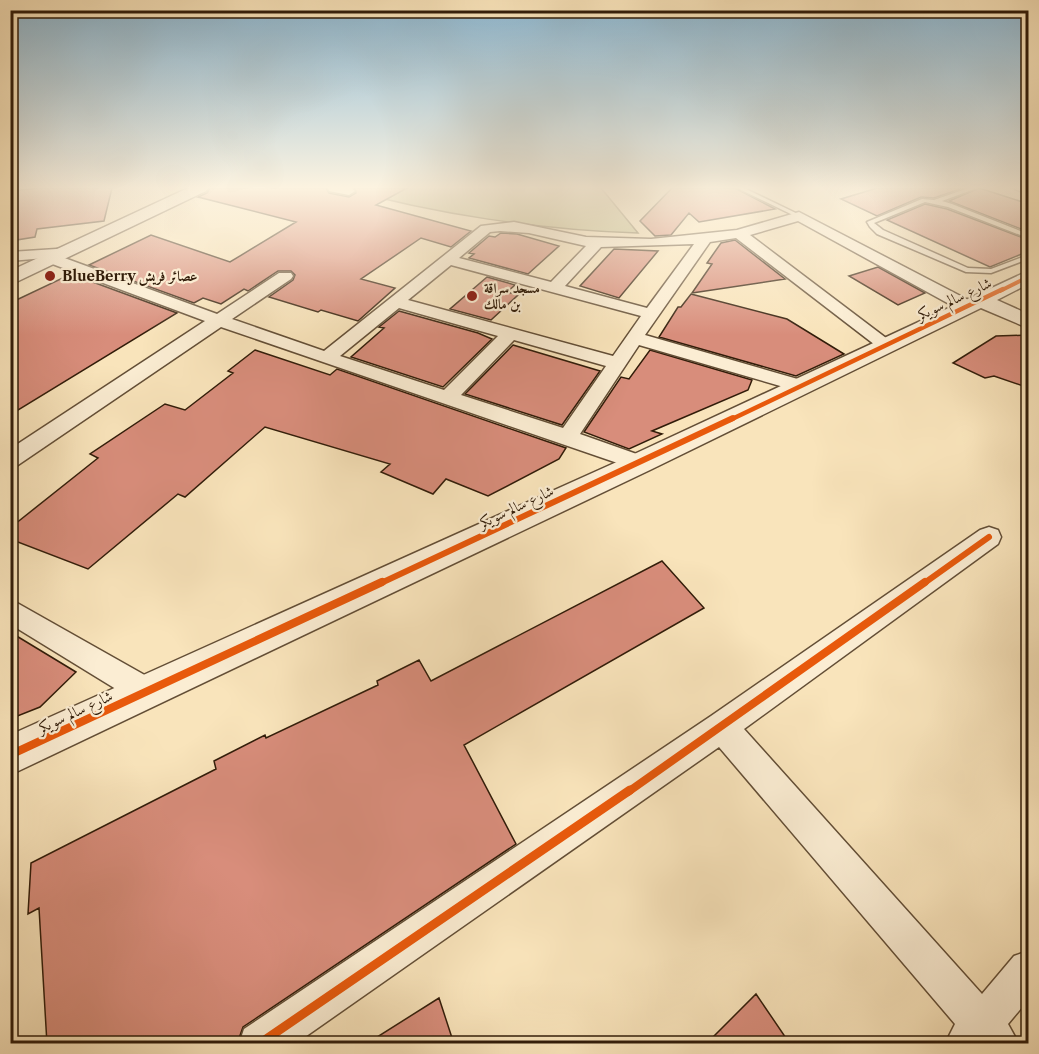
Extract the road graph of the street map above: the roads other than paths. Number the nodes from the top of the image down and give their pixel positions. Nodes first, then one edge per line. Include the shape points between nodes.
1 (97, 237) edge
2 (476, 237) edge
3 (566, 237) edge
4 (713, 237) edge
5 (743, 237) edge
6 (842, 237) edge
7 (892, 237) edge
8 (706, 238) junction
9 (597, 243) junction
10 (70, 250) junction
11 (1029, 256) edge
12 (10, 257) edge
13 (52, 259) junction
14 (449, 260) junction
15 (285, 276) dead end
16 (1029, 277) edge
17 (10, 279) edge
18 (555, 288) junction
19 (396, 303) junction
20 (975, 303) junction
21 (651, 314) junction
22 (218, 321) junction
23 (1029, 322) edge
24 (510, 334) junction
25 (636, 338) junction
26 (885, 344) junction
27 (327, 358) junction
28 (618, 363) junction
29 (801, 386) junction
30 (447, 398) junction
31 (568, 436) junction
32 (10, 460) edge
33 (640, 463) junction
34 (989, 537) dead end
35 (10, 610) edge
36 (147, 692) junction
37 (722, 727) junction
38 (10, 754) edge
39 (1029, 970) edge
40 (982, 1037) edge
41 (259, 1044) edge

1 - 10 street
2 - 14 street
3 - 9 street
4 - 8 street
5 - 26 street
6 - 20 street
7 - 11 lane via 981,273 993,272
8 - 9 street
8 - 21 street
9 - 18 street
10 - 12 street
10 - 13 street
13 - 17 street
13 - 22 street
14 - 18 street
14 - 19 street
15 - 22 street
16 - 20 street, شارع سالم سويكر
18 - 21 street
19 - 24 street
19 - 27 street
20 - 23 street
20 - 26 street, شارع سالم سويكر
21 - 25 street
22 - 27 street
22 - 32 street
24 - 28 street
24 - 30 street
25 - 28 street
25 - 29 street
26 - 29 street, شارع سالم سويكر
27 - 30 street
28 - 31 street
29 - 33 street, شارع سالم سويكر
30 - 31 street
31 - 33 street
33 - 36 street, شارع سالم سويكر
34 - 37 street
35 - 36 street
36 - 38 street, شارع سالم سويكر
37 - 40 street
37 - 41 street
39 - 40 street

